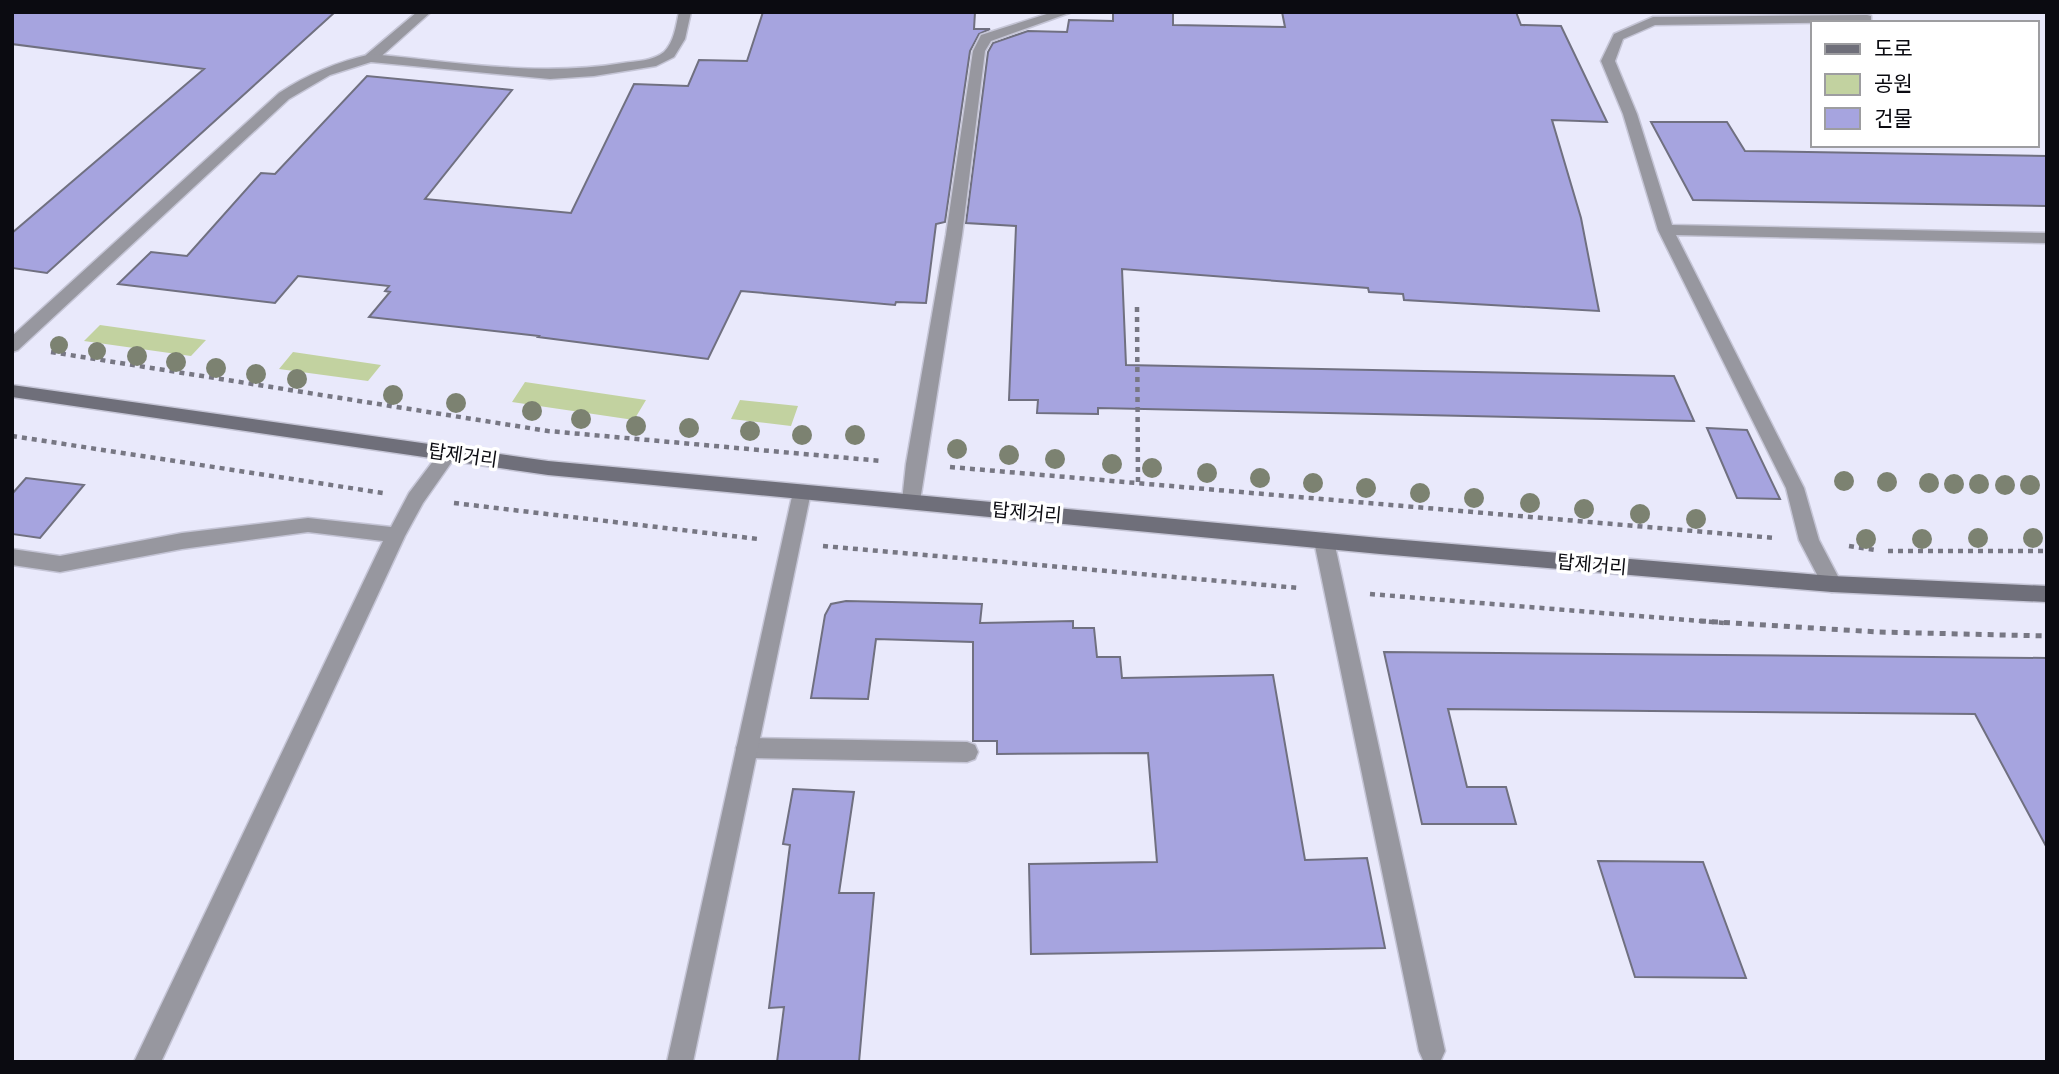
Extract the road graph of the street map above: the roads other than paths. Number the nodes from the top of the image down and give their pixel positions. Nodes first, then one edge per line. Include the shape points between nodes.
1 (425, 12) edge
2 (685, 12) edge
3 (1064, 13) edge
4 (1867, 19) dead end
5 (371, 58) junction
6 (1665, 230) junction
7 (2047, 238) edge
8 (12, 346) edge
9 (12, 391) edge
10 (449, 453) junction
11 (802, 492) junction
12 (911, 501) junction
13 (396, 534) junction
14 (1324, 541) junction
15 (12, 557) edge
16 (1832, 584) junction
17 (2047, 594) edge
18 (747, 748) junction
19 (967, 752) dead end
20 (1433, 1051) dead end
21 (147, 1062) edge
22 (680, 1062) edge

1 - 5 street
2 - 5 street via 679,39 669,54 656,62 594,72 550,75
3 - 12 street via 985,38 979,51
4 - 6 street via 1653,21 1618,37 1608,61 1630,114
5 - 8 street via 316,75 284,96
6 - 7 lane
6 - 16 street via 1795,488 1809,540
9 - 10 main road, 탑제거리
10 - 11 main road, 탑제거리 via 548,468
10 - 13 street
11 - 12 main road, 탑제거리
11 - 18 street
12 - 14 main road, 탑제거리
13 - 15 street via 308,525 183,541 60,564
13 - 21 street
14 - 16 main road, 탑제거리
14 - 20 street
16 - 17 main road, 탑제거리
18 - 19 street
18 - 22 street

